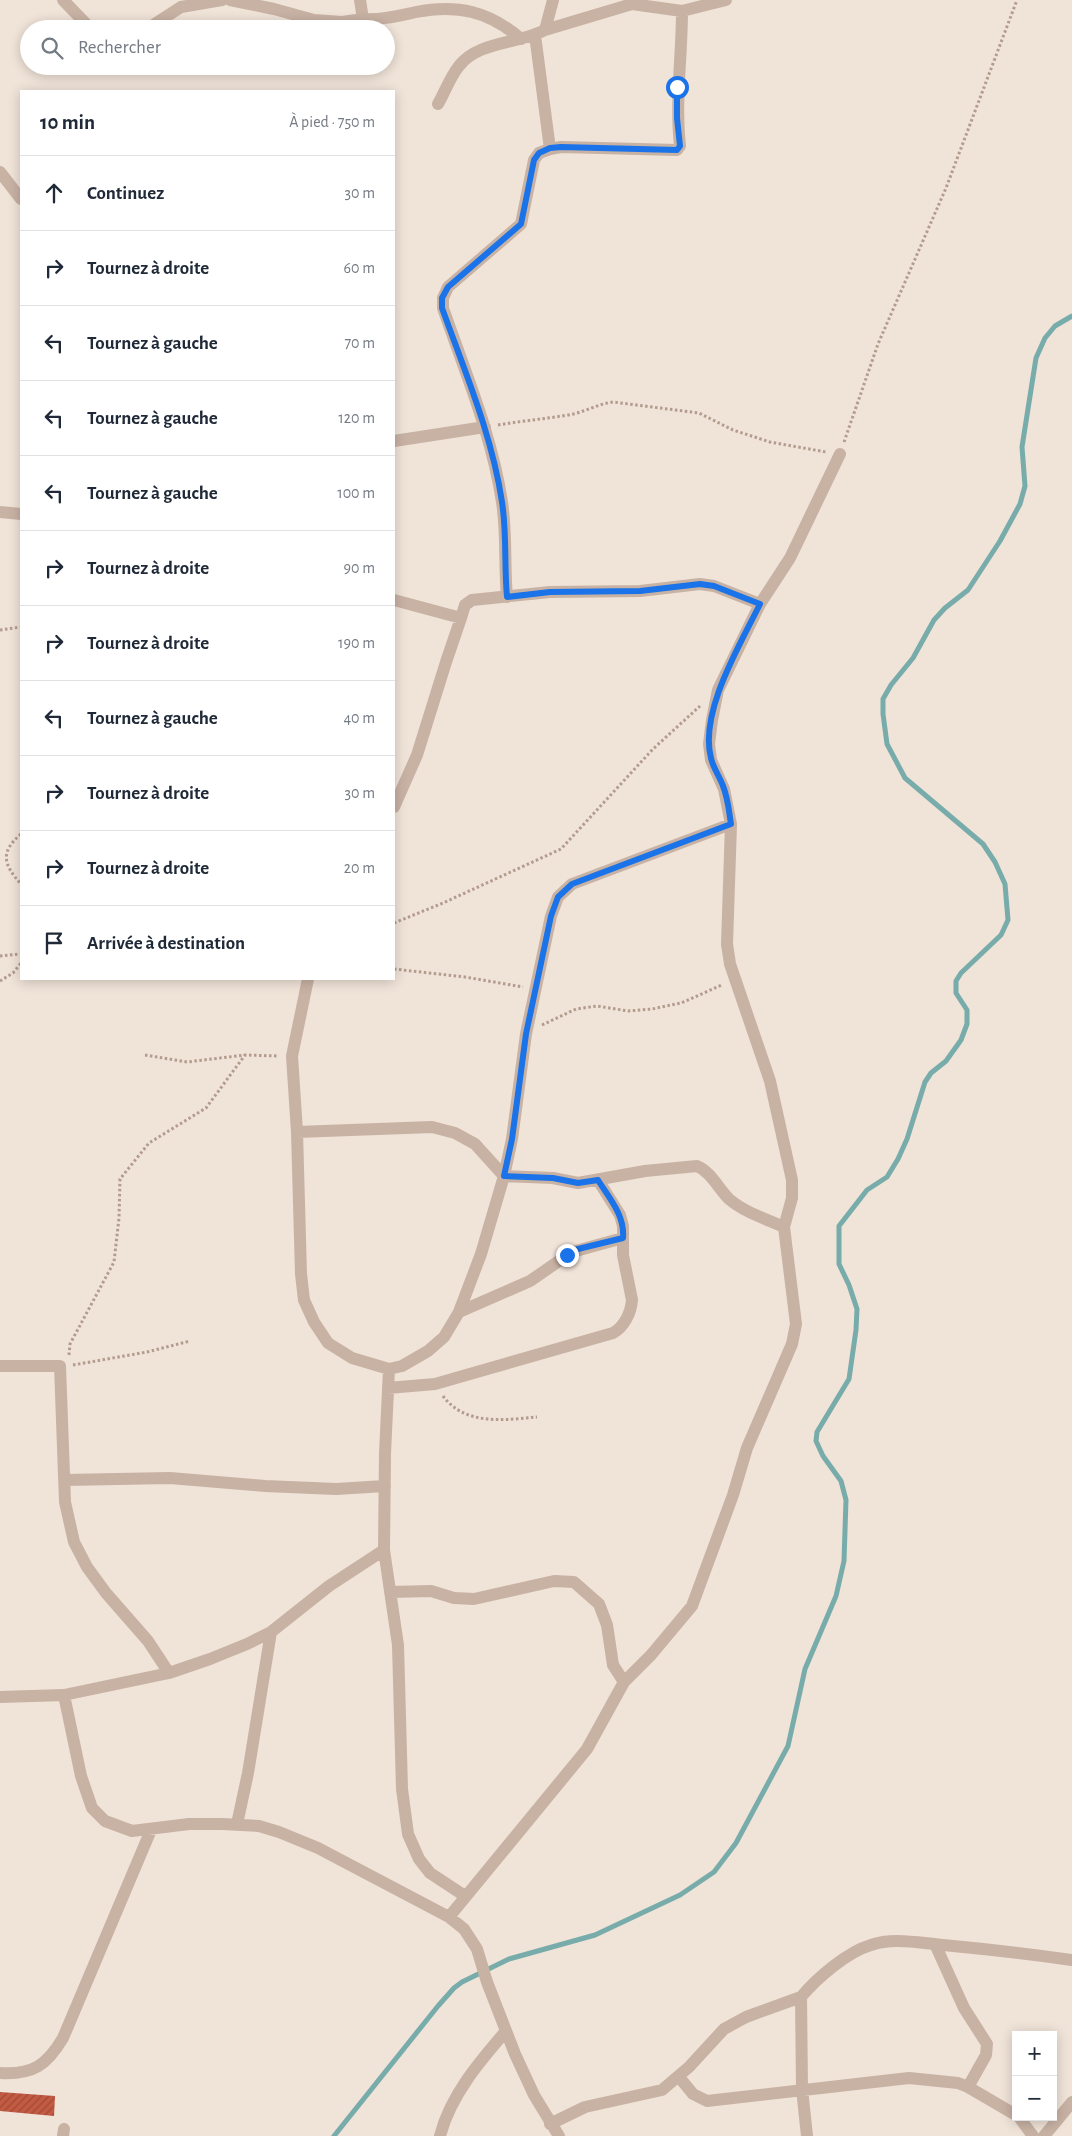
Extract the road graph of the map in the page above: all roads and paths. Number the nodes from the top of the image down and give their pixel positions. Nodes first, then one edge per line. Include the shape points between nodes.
1 (63, 0) edge
2 (222, 0) edge
3 (230, 0) edge
4 (360, 0) edge
5 (553, 0) edge
6 (726, 0) edge
7 (1017, 0) edge
8 (682, 11) junction
9 (362, 19) junction
10 (82, 20) edge
11 (160, 20) edge
12 (314, 20) edge
13 (355, 20) edge
14 (540, 33) junction
15 (521, 39) junction
16 (438, 104) dead end
17 (550, 148) junction
18 (0, 172) edge
19 (20, 198) edge
20 (485, 427) junction
21 (395, 441) edge
22 (840, 454) junction
23 (0, 512) edge
24 (20, 514) edge
25 (507, 597) junction
26 (395, 600) edge
27 (760, 604) junction
28 (461, 618) junction
29 (20, 627) edge
30 (0, 630) edge
31 (718, 690) junction
32 (395, 805) edge
33 (731, 824) junction
34 (20, 835) edge
35 (20, 883) edge
36 (395, 923) edge
37 (20, 954) edge
38 (0, 956) edge
39 (20, 964) edge
40 (395, 969) edge
41 (308, 980) edge
42 (735, 980) junction
43 (0, 981) edge
44 (536, 989) junction
45 (526, 1034) junction
46 (245, 1054) junction
47 (145, 1055) dead end
48 (292, 1056) junction
49 (297, 1132) junction
50 (504, 1176) junction
51 (598, 1180) junction
52 (784, 1228) junction
53 (623, 1238) junction
54 (459, 1312) junction
55 (190, 1341) dead end
56 (64, 1365) junction
57 (0, 1366) edge
58 (389, 1369) junction
59 (435, 1384) junction
60 (388, 1388) junction
61 (538, 1417) dead end
62 (64, 1480) junction
63 (385, 1486) junction
64 (384, 1550) junction
65 (390, 1592) junction
66 (271, 1632) junction
67 (169, 1673) junction
68 (624, 1682) junction
69 (64, 1695) junction
70 (0, 1697) edge
71 (237, 1824) junction
72 (151, 1830) junction
73 (465, 1896) junction
74 (449, 1917) junction
75 (935, 1944) junction
76 (1072, 1960) edge
77 (800, 1997) junction
78 (506, 2030) junction
79 (0, 2073) edge
80 (679, 2077) junction
81 (968, 2087) junction
82 (802, 2089) junction
83 (1072, 2102) edge
84 (1012, 2113) edge
85 (1022, 2121) edge
86 (550, 2124) junction
87 (440, 2136) edge
88 (559, 2136) edge
89 (806, 2136) edge
90 (1033, 2136) edge
91 (1044, 2136) edge

1 - 10 street
2 - 11 street via 181,6
3 - 12 street
4 - 9 street
5 - 14 street
6 - 8 street
7 - 22 path via 946,188 878,344
8 - 14 street via 632,4
8 - 17 street via 681,67 677,87 680,146 677,150
9 - 13 street
9 - 15 street via 379,20 437,9 465,9 508,28
14 - 15 street
14 - 17 street
15 - 16 street via 484,49 466,59
17 - 20 street via 539,153 534,160 521,224 464,272 448,287 442,298 442,308
18 - 19 street
20 - 21 street
20 - 22 path via 570,415 613,402 698,413 733,430 770,442
20 - 25 street via 502,501
22 - 27 street via 790,558
23 - 24 street
25 - 27 street via 550,592 640,591 700,584 714,586
25 - 28 street via 472,600 465,605
26 - 28 street
27 - 31 street
28 - 32 street via 417,755
29 - 30 path
31 - 33 street via 709,744 711,760 724,789
31 - 36 path via 653,749 561,849
33 - 42 street via 727,944
33 - 44 street via 572,884 558,897 551,916
34 - 35 path via 6,849 4,860
37 - 38 path
39 - 43 path via 14,973
40 - 44 path
41 - 48 street
42 - 45 path via 681,1003 652,1009 628,1011 597,1006 576,1009
42 - 52 street via 770,1080 792,1180 792,1198
44 - 45 street
45 - 50 street
46 - 47 path via 187,1062
46 - 48 path
46 - 56 path via 206,1108 149,1143 120,1179 114,1262 70,1344
48 - 49 street
49 - 50 street via 432,1127 455,1132 475,1144
49 - 58 street via 304,1300 328,1343 352,1358
50 - 51 street via 553,1178 578,1183
50 - 54 street via 481,1254
51 - 52 street via 697,1166 703,1168 738,1206
51 - 53 street via 620,1215 624,1226
52 - 68 street via 796,1324 792,1344 747,1448 692,1606
53 - 54 street via 572,1252 530,1281
53 - 59 street via 632,1306 620,1330
54 - 58 street via 444,1337 428,1351 402,1366
55 - 56 path via 147,1352
56 - 57 street
56 - 62 street
58 - 60 street
59 - 60 street
59 - 61 path via 450,1405 469,1416 496,1420
60 - 63 street
62 - 63 street via 170,1478 336,1489
62 - 67 street via 65,1502 74,1542 87,1567 148,1641
63 - 64 street
64 - 65 street
64 - 66 street via 328,1586
65 - 68 street via 430,1591 463,1599 554,1581 574,1582 599,1604 607,1625 613,1665
65 - 73 street via 398,1645 402,1789 408,1834 419,1859 430,1873
66 - 67 street
66 - 71 street
67 - 69 street
68 - 73 street via 587,1749
69 - 70 street
69 - 72 street via 81,1776 92,1808 105,1821 119,1828
71 - 72 street via 189,1824
71 - 74 street via 259,1826 297,1838
72 - 79 street via 63,2038 52,2056 32,2070
73 - 74 street
74 - 78 street via 464,1929 477,1949
75 - 76 street
75 - 77 street via 887,1941 870,1945 854,1952
75 - 81 street via 964,2008 987,2044 986,2055
77 - 80 street via 746,2017 724,2029
77 - 82 street
78 - 86 street
78 - 87 street via 476,2065 449,2112
80 - 82 street via 693,2094 707,2100
80 - 86 street via 662,2090 585,2107
81 - 82 street via 948,2081 909,2078
81 - 84 street
82 - 89 street
83 - 91 street
85 - 90 street
86 - 88 street

